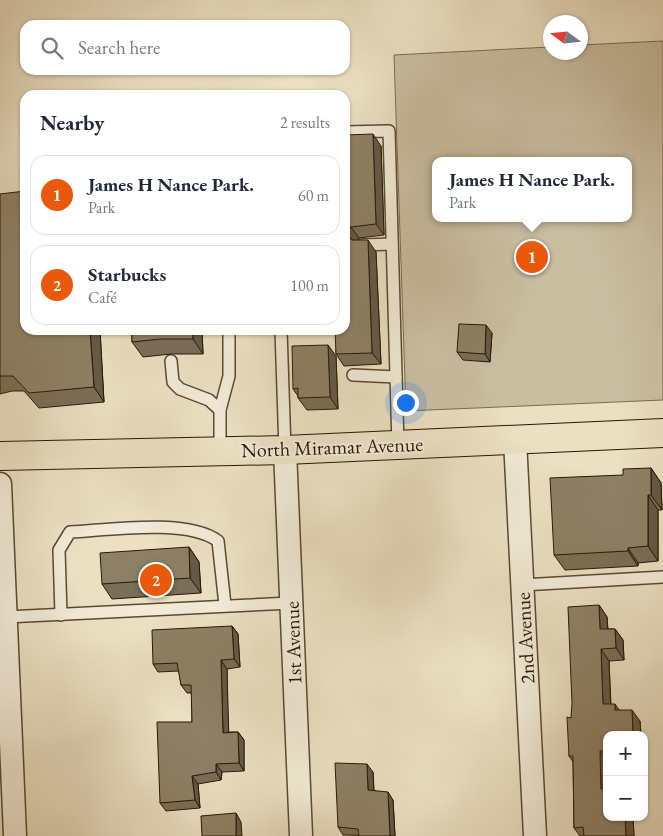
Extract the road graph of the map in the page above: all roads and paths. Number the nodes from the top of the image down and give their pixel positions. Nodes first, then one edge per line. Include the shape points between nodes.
1 (350, 132) edge
2 (392, 244) junction
3 (363, 245) edge
4 (230, 335) edge
5 (281, 335) edge
6 (171, 360) dead end
7 (353, 375) dead end
8 (396, 377) junction
9 (220, 410) junction
10 (663, 433) edge
11 (515, 440) junction
12 (398, 445) junction
13 (285, 450) junction
14 (220, 452) junction
15 (0, 456) edge
16 (0, 484) edge
17 (663, 577) edge
18 (522, 585) junction
19 (291, 602) junction
20 (225, 605) junction
21 (62, 615) junction
22 (6, 617) junction
23 (15, 836) edge
24 (301, 836) edge
25 (535, 836) edge

1 - 2 lane via 389,131
2 - 3 lane
2 - 8 lane
4 - 9 lane via 229,376
5 - 13 lane
6 - 9 lane via 173,382 180,389 209,400
7 - 8 lane
8 - 12 lane
9 - 14 lane
10 - 11 main road, North Miramar Avenue
11 - 12 main road, North Miramar Avenue
11 - 18 street, 2nd Avenue
12 - 13 main road, North Miramar Avenue
13 - 14 main road, North Miramar Avenue
13 - 19 street, 1st Avenue
14 - 15 main road, North Miramar Avenue
16 - 22 street
17 - 18 lane
18 - 25 street, 2nd Avenue
19 - 20 lane
19 - 24 street, 1st Avenue
20 - 21 lane
20 - 21 lane via 218,541 208,533 156,527 70,532 59,550
21 - 22 lane
22 - 23 street

